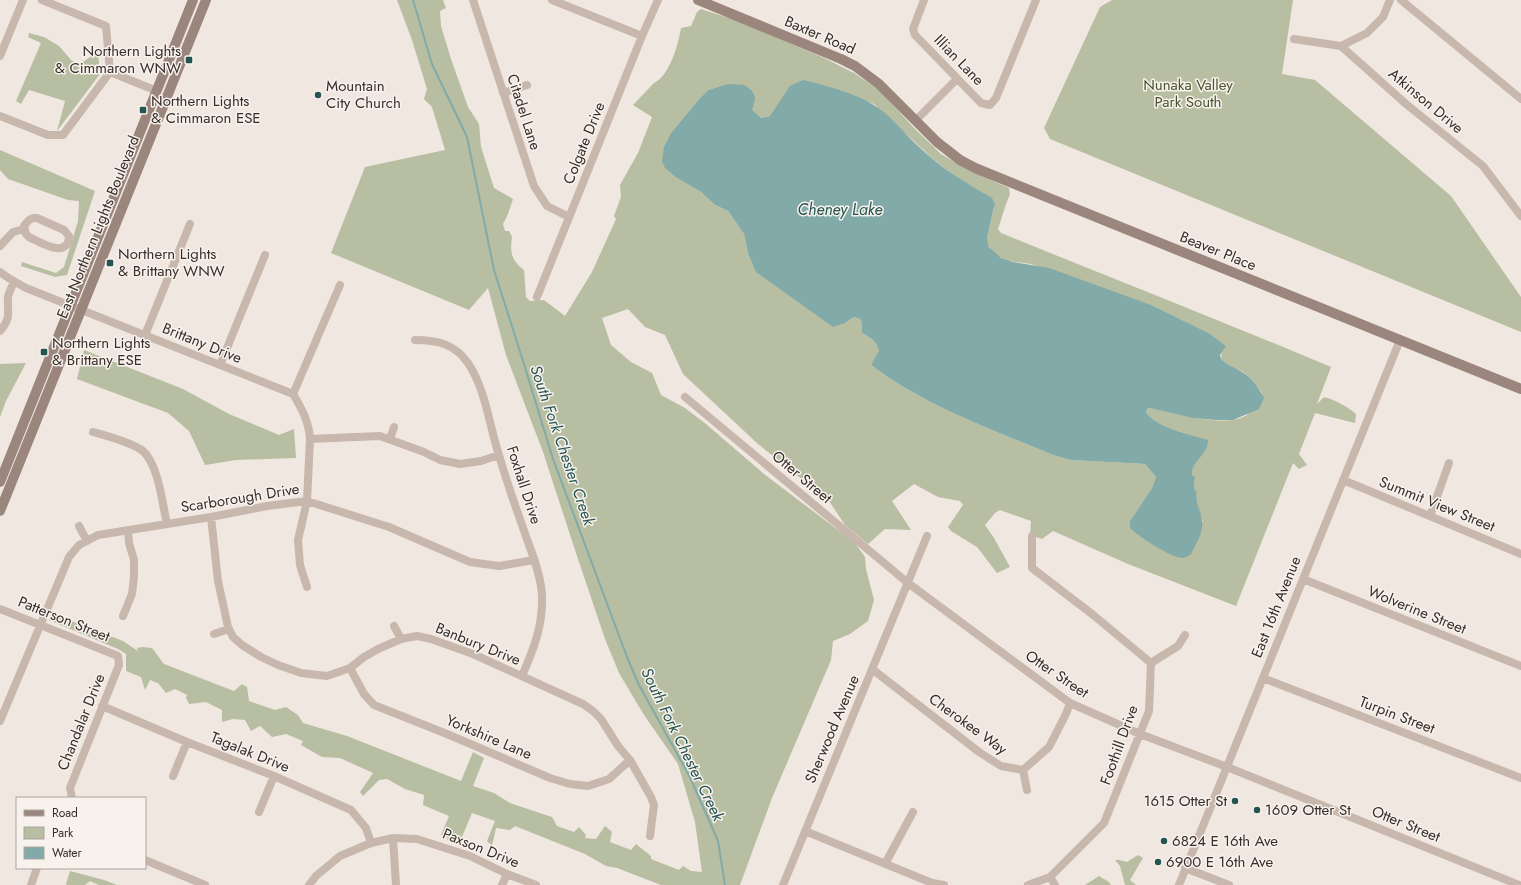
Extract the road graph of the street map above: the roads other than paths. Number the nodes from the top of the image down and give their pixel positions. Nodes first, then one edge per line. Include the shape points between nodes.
1 (23, 0) edge
2 (42, 0) edge
3 (194, 0) edge
4 (206, 0) edge
5 (472, 0) edge
6 (552, 0) edge
7 (658, 0) edge
8 (700, 0) edge
9 (924, 0) edge
10 (1036, 0) edge
11 (1390, 0) edge
12 (1401, 0) edge
13 (642, 36) junction
14 (1294, 39) dead end
15 (1341, 46) junction
16 (0, 56) edge
17 (110, 72) junction
18 (957, 79) junction
19 (527, 85) dead end
20 (157, 91) junction
21 (504, 93) junction
22 (1521, 99) edge
23 (0, 116) edge
24 (916, 120) junction
25 (1521, 216) edge
26 (569, 217) junction
27 (190, 224) dead end
28 (24, 229) junction
29 (1, 243) edge
30 (265, 255) dead end
31 (0, 272) edge
32 (14, 281) junction
33 (340, 285) dead end
34 (537, 298) dead end
35 (71, 306) junction
36 (80, 310) junction
37 (0, 331) edge
38 (145, 335) junction
39 (415, 340) dead end
40 (1400, 340) junction
41 (220, 365) junction
42 (1521, 390) edge
43 (293, 394) junction
44 (685, 397) dead end
45 (394, 427) dead end
46 (93, 432) dead end
47 (310, 439) junction
48 (390, 440) junction
49 (499, 455) junction
50 (1449, 463) dead end
51 (1343, 480) junction
52 (0, 482) edge
53 (307, 501) junction
54 (0, 510) edge
55 (1430, 516) junction
56 (211, 517) junction
57 (167, 524) junction
58 (79, 526) dead end
59 (128, 530) junction
60 (927, 536) dead end
61 (1032, 536) dead end
62 (87, 541) junction
63 (1521, 553) edge
64 (534, 560) junction
65 (1303, 579) junction
66 (908, 583) junction
67 (307, 587) dead end
68 (0, 609) edge
69 (123, 616) dead end
70 (40, 624) junction
71 (394, 626) dead end
72 (229, 629) junction
73 (214, 634) dead end
74 (1186, 635) dead end
75 (400, 639) junction
76 (118, 656) joint
77 (1151, 663) junction
78 (1521, 666) edge
79 (350, 668) junction
80 (872, 669) junction
81 (522, 676) junction
82 (1263, 678) junction
83 (1070, 703) junction
84 (102, 706) junction
85 (0, 721) edge
86 (1140, 734) junction
87 (187, 742) junction
88 (630, 760) junction
89 (1226, 767) junction
90 (1023, 770) junction
91 (173, 776) dead end
92 (274, 776) junction
93 (1521, 778) edge
94 (1027, 790) dead end
95 (72, 797) edge
96 (259, 812) dead end
97 (913, 812) dead end
98 (805, 831) junction
99 (650, 836) dead end
100 (393, 838) junction
101 (371, 843) junction
102 (146, 860) edge
103 (885, 864) junction
104 (1185, 868) junction
105 (38, 869) edge
106 (507, 874) junction
107 (1050, 877) junction
108 (31, 885) edge
109 (205, 885) edge
110 (309, 885) edge
111 (396, 885) edge
112 (502, 885) edge
113 (536, 885) edge
114 (783, 885) edge
115 (944, 885) edge
116 (1028, 885) edge
117 (1055, 885) edge
118 (1179, 885) edge
119 (1228, 885) edge
120 (1519, 885) edge

1 - 16 street
2 - 17 street via 106,26
3 - 20 main road, East Northern Lights Boulevard
4 - 36 main road, East Northern Lights Boulevard
5 - 21 street, Citadel Lane
6 - 13 street
7 - 13 street, Colgate Drive
8 - 24 main road, Baxter Road via 855,66 879,84
9 - 18 street, Illian Lane via 912,29
10 - 18 street, Illian Lane via 996,98 990,105 981,103
11 - 15 street via 1383,17 1367,33
12 - 22 street
13 - 26 street, Colgate Drive
14 - 15 street
15 - 25 street, Atkinson Drive via 1406,104 1483,166
17 - 20 street
17 - 23 street via 63,135 48,135
18 - 24 street
19 - 21 street
20 - 35 main road, East Northern Lights Boulevard
21 - 26 street, Citadel Lane via 534,186 546,206
24 - 40 main road, Beaver Place via 945,149 975,168
26 - 34 street, Colgate Drive
27 - 38 street
28 - 28 street via 29,220 37,218 64,230 69,240 64,247 56,249 29,237
28 - 29 street via 13,232
30 - 41 street
31 - 32 street, Brittany Drive
32 - 35 street, Brittany Drive
32 - 37 street via 8,295 8,321
33 - 43 street
35 - 36 street, Brittany Drive
35 - 52 main road, East Northern Lights Boulevard
36 - 38 street, Brittany Drive
36 - 54 main road, East Northern Lights Boulevard
38 - 41 street, Brittany Drive
39 - 49 street, Foxhall Drive via 431,340 453,348 468,363 480,391
40 - 42 main road, Beaver Place
40 - 51 street, East 16th Avenue
41 - 43 street, Brittany Drive
43 - 47 street via 305,415
44 - 66 street, Otter Street
45 - 48 street
46 - 57 street via 143,451 154,469
47 - 48 street via 380,436
47 - 53 street
48 - 49 street via 440,460 460,464
49 - 64 street, Foxhall Drive
50 - 55 street
51 - 55 street, Summit View Street
51 - 65 street, East 16th Avenue
53 - 56 street, Scarborough Drive
53 - 64 street, Scarborough Drive via 389,527 470,562 499,566
53 - 67 street via 298,540 300,566
55 - 63 street, Summit View Street
56 - 57 street, Scarborough Drive
56 - 72 street, Banbury Drive via 218,581
57 - 59 street, Scarborough Drive
58 - 62 street
59 - 62 street, Scarborough Drive via 98,535
59 - 69 street via 134,560 134,577 132,594
60 - 66 street, Sherwood Avenue
61 - 77 street via 1032,568
62 - 70 street, Scarborough Drive via 79,545 69,557
64 - 81 street, Foxhall Drive via 542,592 542,617
65 - 78 street, Wolverine Street
65 - 82 street, East 16th Avenue
66 - 80 street, Sherwood Avenue
66 - 83 street, Otter Street
68 - 70 street, Patterson Street
70 - 76 street, Patterson Street
70 - 85 street, Scarborough Drive
71 - 75 street
72 - 73 street
72 - 79 street, Banbury Drive via 242,645 261,657 302,673 327,676
74 - 77 street via 1178,646
75 - 79 street, Banbury Drive via 364,657
75 - 81 street, Banbury Drive via 417,636 431,639
76 - 84 street, Chandalar Drive via 119,665
77 - 86 street, Foothill Drive via 1149,711
79 - 88 street, Yorkshire Lane via 364,694 374,705 550,778 588,786 609,779
80 - 90 street, Cherokee Way via 979,752 1001,766
80 - 98 street, Sherwood Avenue
81 - 88 street, Banbury Drive via 593,711
82 - 89 street, East 16th Avenue
82 - 93 street, Turpin Street
83 - 86 street, Otter Street
83 - 90 street via 1049,747
84 - 87 street, Tagalak Drive
84 - 95 street, Chandalar Drive via 70,788
86 - 89 street, Otter Street
86 - 107 street, Foothill Drive via 1104,823
87 - 91 street
87 - 92 street, Tagalak Drive
88 - 99 street, Banbury Drive via 654,805
89 - 104 street, East 16th Avenue
89 - 120 street, Otter Street
90 - 94 street
92 - 96 street
92 - 101 street, Tagalak Drive via 351,810 366,828
97 - 103 street
98 - 103 street
98 - 114 street, Sherwood Avenue
100 - 101 street, Paxson Drive
100 - 106 street, Paxson Drive via 417,838 470,856
100 - 111 street
101 - 110 street, Paxson Drive via 340,856
102 - 109 street
103 - 115 street via 932,883
104 - 118 street, East 16th Avenue
104 - 119 street
105 - 108 street
106 - 112 street
106 - 113 street, Paxson Drive
107 - 116 street, Foothill Drive
107 - 117 street

